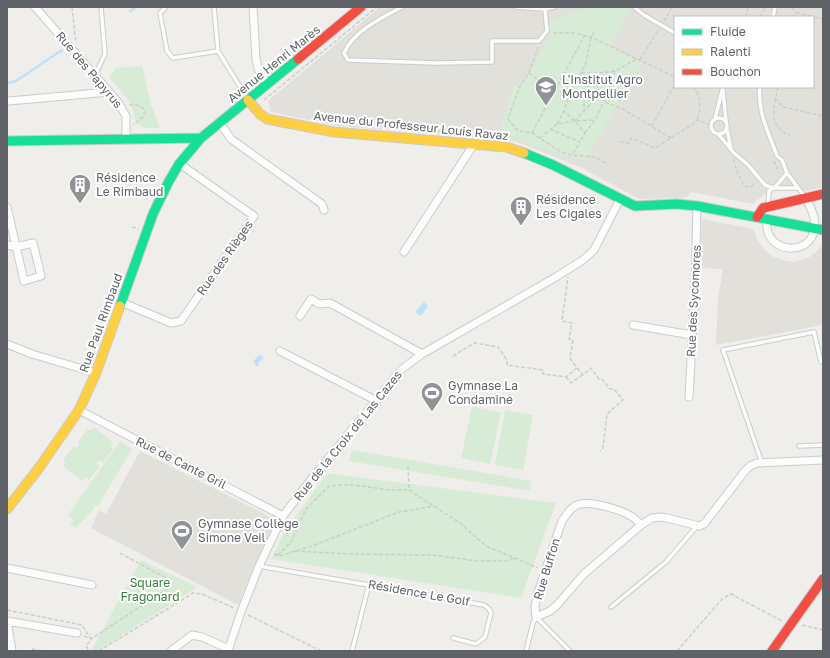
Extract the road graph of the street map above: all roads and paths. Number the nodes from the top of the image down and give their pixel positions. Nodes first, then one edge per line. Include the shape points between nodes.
1 (34, 7) edge
2 (72, 7) edge
3 (101, 7) edge
4 (166, 7) edge
5 (214, 7) edge
6 (253, 7) edge
7 (361, 7) edge
8 (377, 7) edge
9 (402, 7) edge
10 (516, 7) edge
11 (554, 7) edge
12 (634, 7) edge
13 (672, 7) edge
14 (765, 7) edge
15 (792, 7) edge
16 (545, 9) junction
17 (796, 14) junction
18 (760, 16) edge
19 (793, 16) edge
20 (810, 16) edge
21 (661, 25) junction
22 (594, 32) dead end
23 (674, 32) edge
24 (546, 33) junction
25 (585, 35) junction
26 (591, 37) junction
27 (539, 41) junction
28 (218, 51) junction
29 (77, 54) junction
30 (637, 59) junction
31 (640, 60) junction
32 (615, 71) junction
33 (529, 73) junction
34 (581, 73) junction
35 (95, 75) junction
36 (674, 77) edge
37 (268, 84) junction
38 (674, 86) edge
39 (694, 88) edge
40 (723, 88) edge
41 (760, 88) edge
42 (778, 88) edge
43 (554, 91) junction
44 (109, 92) junction
45 (775, 98) junction
46 (9, 101) dead end
47 (605, 102) junction
48 (251, 104) junction
49 (121, 107) junction
50 (584, 110) junction
51 (564, 111) junction
52 (823, 116) edge
53 (715, 119) junction
54 (594, 120) junction
55 (698, 120) junction
56 (574, 121) junction
57 (726, 121) junction
58 (220, 124) junction
59 (557, 124) junction
60 (710, 125) junction
61 (652, 126) junction
62 (126, 129) junction
63 (550, 129) junction
64 (727, 129) junction
65 (532, 133) junction
66 (585, 133) junction
67 (719, 135) junction
68 (790, 135) dead end
69 (201, 138) junction
70 (540, 138) junction
71 (671, 138) junction
72 (126, 140) junction
73 (7, 141) edge
74 (620, 141) dead end
75 (580, 142) junction
76 (474, 144) junction
77 (731, 150) junction
78 (572, 155) junction
79 (733, 156) dead end
80 (180, 164) junction
81 (608, 164) dead end
82 (777, 168) dead end
83 (787, 173) junction
84 (779, 175) dead end
85 (762, 181) junction
86 (772, 188) junction
87 (798, 188) junction
88 (823, 194) edge
89 (806, 198) junction
90 (620, 199) junction
91 (697, 206) junction
92 (768, 207) junction
93 (7, 208) edge
94 (324, 210) dead end
95 (757, 217) junction
96 (767, 219) junction
97 (132, 227) dead end
98 (135, 228) dead end
99 (818, 230) edge
100 (7, 245) edge
101 (16, 247) junction
102 (404, 252) dead end
103 (565, 272) junction
104 (121, 302) junction
105 (300, 316) dead end
106 (633, 325) dead end
107 (692, 335) junction
108 (7, 344) edge
109 (280, 351) dead end
110 (422, 354) junction
111 (454, 356) dead end
112 (823, 362) edge
113 (577, 368) junction
114 (96, 373) junction
115 (583, 375) junction
116 (566, 377) junction
117 (689, 397) dead end
118 (375, 400) junction
119 (79, 410) junction
120 (799, 446) dead end
121 (823, 446) edge
122 (600, 451) dead end
123 (823, 460) edge
124 (762, 463) junction
125 (408, 466) dead end
126 (410, 490) junction
127 (435, 506) junction
128 (7, 509) edge
129 (283, 516) junction
130 (641, 525) junction
131 (697, 525) junction
132 (295, 551) junction
133 (118, 552) dead end
134 (270, 552) dead end
135 (278, 556) junction
136 (515, 558) junction
137 (260, 566) junction
138 (7, 568) edge
139 (545, 571) junction
140 (822, 583) edge
141 (370, 584) junction
142 (92, 585) dead end
143 (611, 607) dead end
144 (241, 612) junction
145 (536, 617) junction
146 (7, 621) edge
147 (792, 624) junction
148 (823, 630) edge
149 (77, 633) joint
150 (453, 638) dead end
151 (32, 649) dead end
152 (228, 650) edge
153 (12, 651) edge
154 (43, 651) edge
155 (99, 651) edge
156 (171, 651) edge
157 (321, 651) edge
158 (352, 651) edge
159 (526, 651) edge
160 (570, 651) edge
161 (676, 651) edge
162 (772, 651) edge

1 - 29 street, Rue des Papyrus
2 - 29 path
3 - 35 lane via 105,54
4 - 28 lane via 160,12 167,51 173,58
5 - 28 lane
6 - 37 street via 258,69
7 - 37 street, Avenue Henri Marès
8 - 48 path, Avenue Henri Marès
9 - 27 lane via 372,24 355,38 347,46 344,54 348,60 492,62 492,41
10 - 16 lane
11 - 16 lane
12 - 21 lane
13 - 21 path
14 - 18 path
15 - 17 path
16 - 24 lane
17 - 19 path
17 - 20 path
21 - 23 lane
21 - 31 path
22 - 26 path
24 - 25 path
24 - 27 lane
25 - 26 path
25 - 43 path
26 - 30 path
26 - 34 path
27 - 33 path
28 - 48 lane
29 - 35 street, Rue des Papyrus
30 - 31 path
30 - 32 path
31 - 36 path
32 - 34 path
32 - 47 path
33 - 43 path
33 - 65 path via 520,86 508,119 518,132
34 - 51 path via 572,88
35 - 44 street, Rue des Papyrus
37 - 48 street, Avenue Henri Marès
38 - 61 path
39 - 55 path via 699,94
40 - 53 lane
40 - 57 lane
41 - 83 lane via 759,101 763,119 777,156 782,160
42 - 45 path
43 - 65 path
44 - 46 street
44 - 49 street, Rue des Papyrus
45 - 52 path via 783,107
45 - 68 path via 773,108 777,127
47 - 54 path
47 - 61 path
48 - 58 street, Avenue Henri Marès
48 - 76 street, Avenue du Professeur Louis Ravaz via 267,119 334,132
49 - 62 street, Rue des Papyrus via 126,116
49 - 62 path via 133,104 145,111 140,121
50 - 50 path via 596,98 599,89 597,86 591,84 585,91
50 - 56 path
51 - 56 path
51 - 59 path
53 - 57 lane
53 - 60 lane
54 - 56 path
54 - 66 path
55 - 60 path
55 - 71 path
56 - 59 path
56 - 66 path
57 - 64 lane
58 - 69 street, Avenue Henri Marès
58 - 94 street via 231,139 322,204
59 - 63 path
60 - 67 lane via 712,132
61 - 71 path
62 - 72 street, Rue des Papyrus
63 - 70 path
63 - 75 path
64 - 67 lane
64 - 77 lane
65 - 70 path
66 - 75 path
67 - 77 lane
69 - 72 street
69 - 80 street, Rue Paul Rimbaud
70 - 78 path
71 - 74 path via 655,148 631,138 626,144
72 - 73 street
75 - 78 path
76 - 90 street, Avenue du Professeur Louis Ravaz via 506,147 528,154
76 - 102 street
77 - 85 lane
78 - 81 path via 594,157
79 - 85 path via 744,186 749,187
80 - 104 street, Rue Paul Rimbaud via 163,190
80 - 104 street, Rue des Rièges via 254,216 180,321 171,323
82 - 84 path
83 - 86 lane
83 - 87 lane
85 - 86 lane
86 - 87 lane
86 - 92 lane via 769,192
87 - 89 lane
88 - 89 street
89 - 92 street
89 - 99 street
90 - 91 street, Avenue du Professeur Louis Ravaz via 635,206
90 - 103 street, Rue de la Croix de Las Cazes via 594,250
91 - 95 street, Avenue du Professeur Louis Ravaz
91 - 107 street, Rue des Sycomores
92 - 95 street via 761,209
93 - 101 street
95 - 96 street, Avenue du Professeur Louis Ravaz
96 - 99 street, Avenue du Professeur Louis Ravaz
96 - 99 street via 767,230 774,241 788,249 796,248 808,241
97 - 98 path
100 - 101 street
101 - 101 street via 33,243 41,276 24,281
103 - 110 street, Rue de la Croix de Las Cazes
103 - 113 path via 569,279 562,321 572,323 569,339 573,340 570,358
104 - 114 street, Rue Paul Rimbaud
105 - 110 street via 310,299 319,304 330,303
106 - 107 street
107 - 117 street, Rue des Sycomores
108 - 114 street
109 - 118 street
110 - 118 street, Rue de la Croix de Las Cazes via 402,369
111 - 116 path via 474,343 498,347 508,360 507,365 543,370 543,374
112 - 124 lane via 820,362 814,332 723,350
113 - 115 path
113 - 116 path
114 - 119 street, Rue Paul Rimbaud
115 - 116 path via 571,383
115 - 122 path via 591,368 599,379 602,379 610,389 614,388 623,400 607,414 603,448
118 - 129 street, Rue de la Croix de Las Cazes
119 - 128 street, Rue Paul Rimbaud
119 - 129 street, Rue de Cante Gril
120 - 121 lane
123 - 124 street
124 - 131 street via 750,466 704,524
125 - 126 path
126 - 127 path
126 - 135 path via 355,485 328,487 306,510 291,542
127 - 132 path via 399,512
127 - 136 path via 460,523 486,546
129 - 137 street, Rue de la Croix de Las Cazes
130 - 131 street, Rue Buffon via 652,518 660,517
130 - 139 street, Rue Buffon via 628,514 607,507 577,505 562,521
130 - 145 street, Rue Buffon via 584,574 557,606
131 - 143 lane via 666,562
132 - 135 path
132 - 136 path via 433,555 506,561
133 - 149 path via 170,580 170,587 91,639
134 - 135 path
136 - 139 path
137 - 141 lane, Résidence Le Golf
137 - 144 street, Rue de la Croix de Las Cazes
138 - 142 street
139 - 145 street, Rue Buffon via 537,595
140 - 147 street
141 - 150 lane, Résidence Le Golf via 484,605 489,609 485,637 482,640 476,644
141 - 158 lane
144 - 152 street, Rue de la Croix de Las Cazes
144 - 155 path via 202,594 193,593
144 - 157 path
145 - 159 lane
145 - 160 lane
146 - 149 street
146 - 153 street
147 - 148 path
147 - 161 path via 781,621 731,594 722,598
147 - 162 street
151 - 154 path
152 - 156 street via 202,636 192,636

